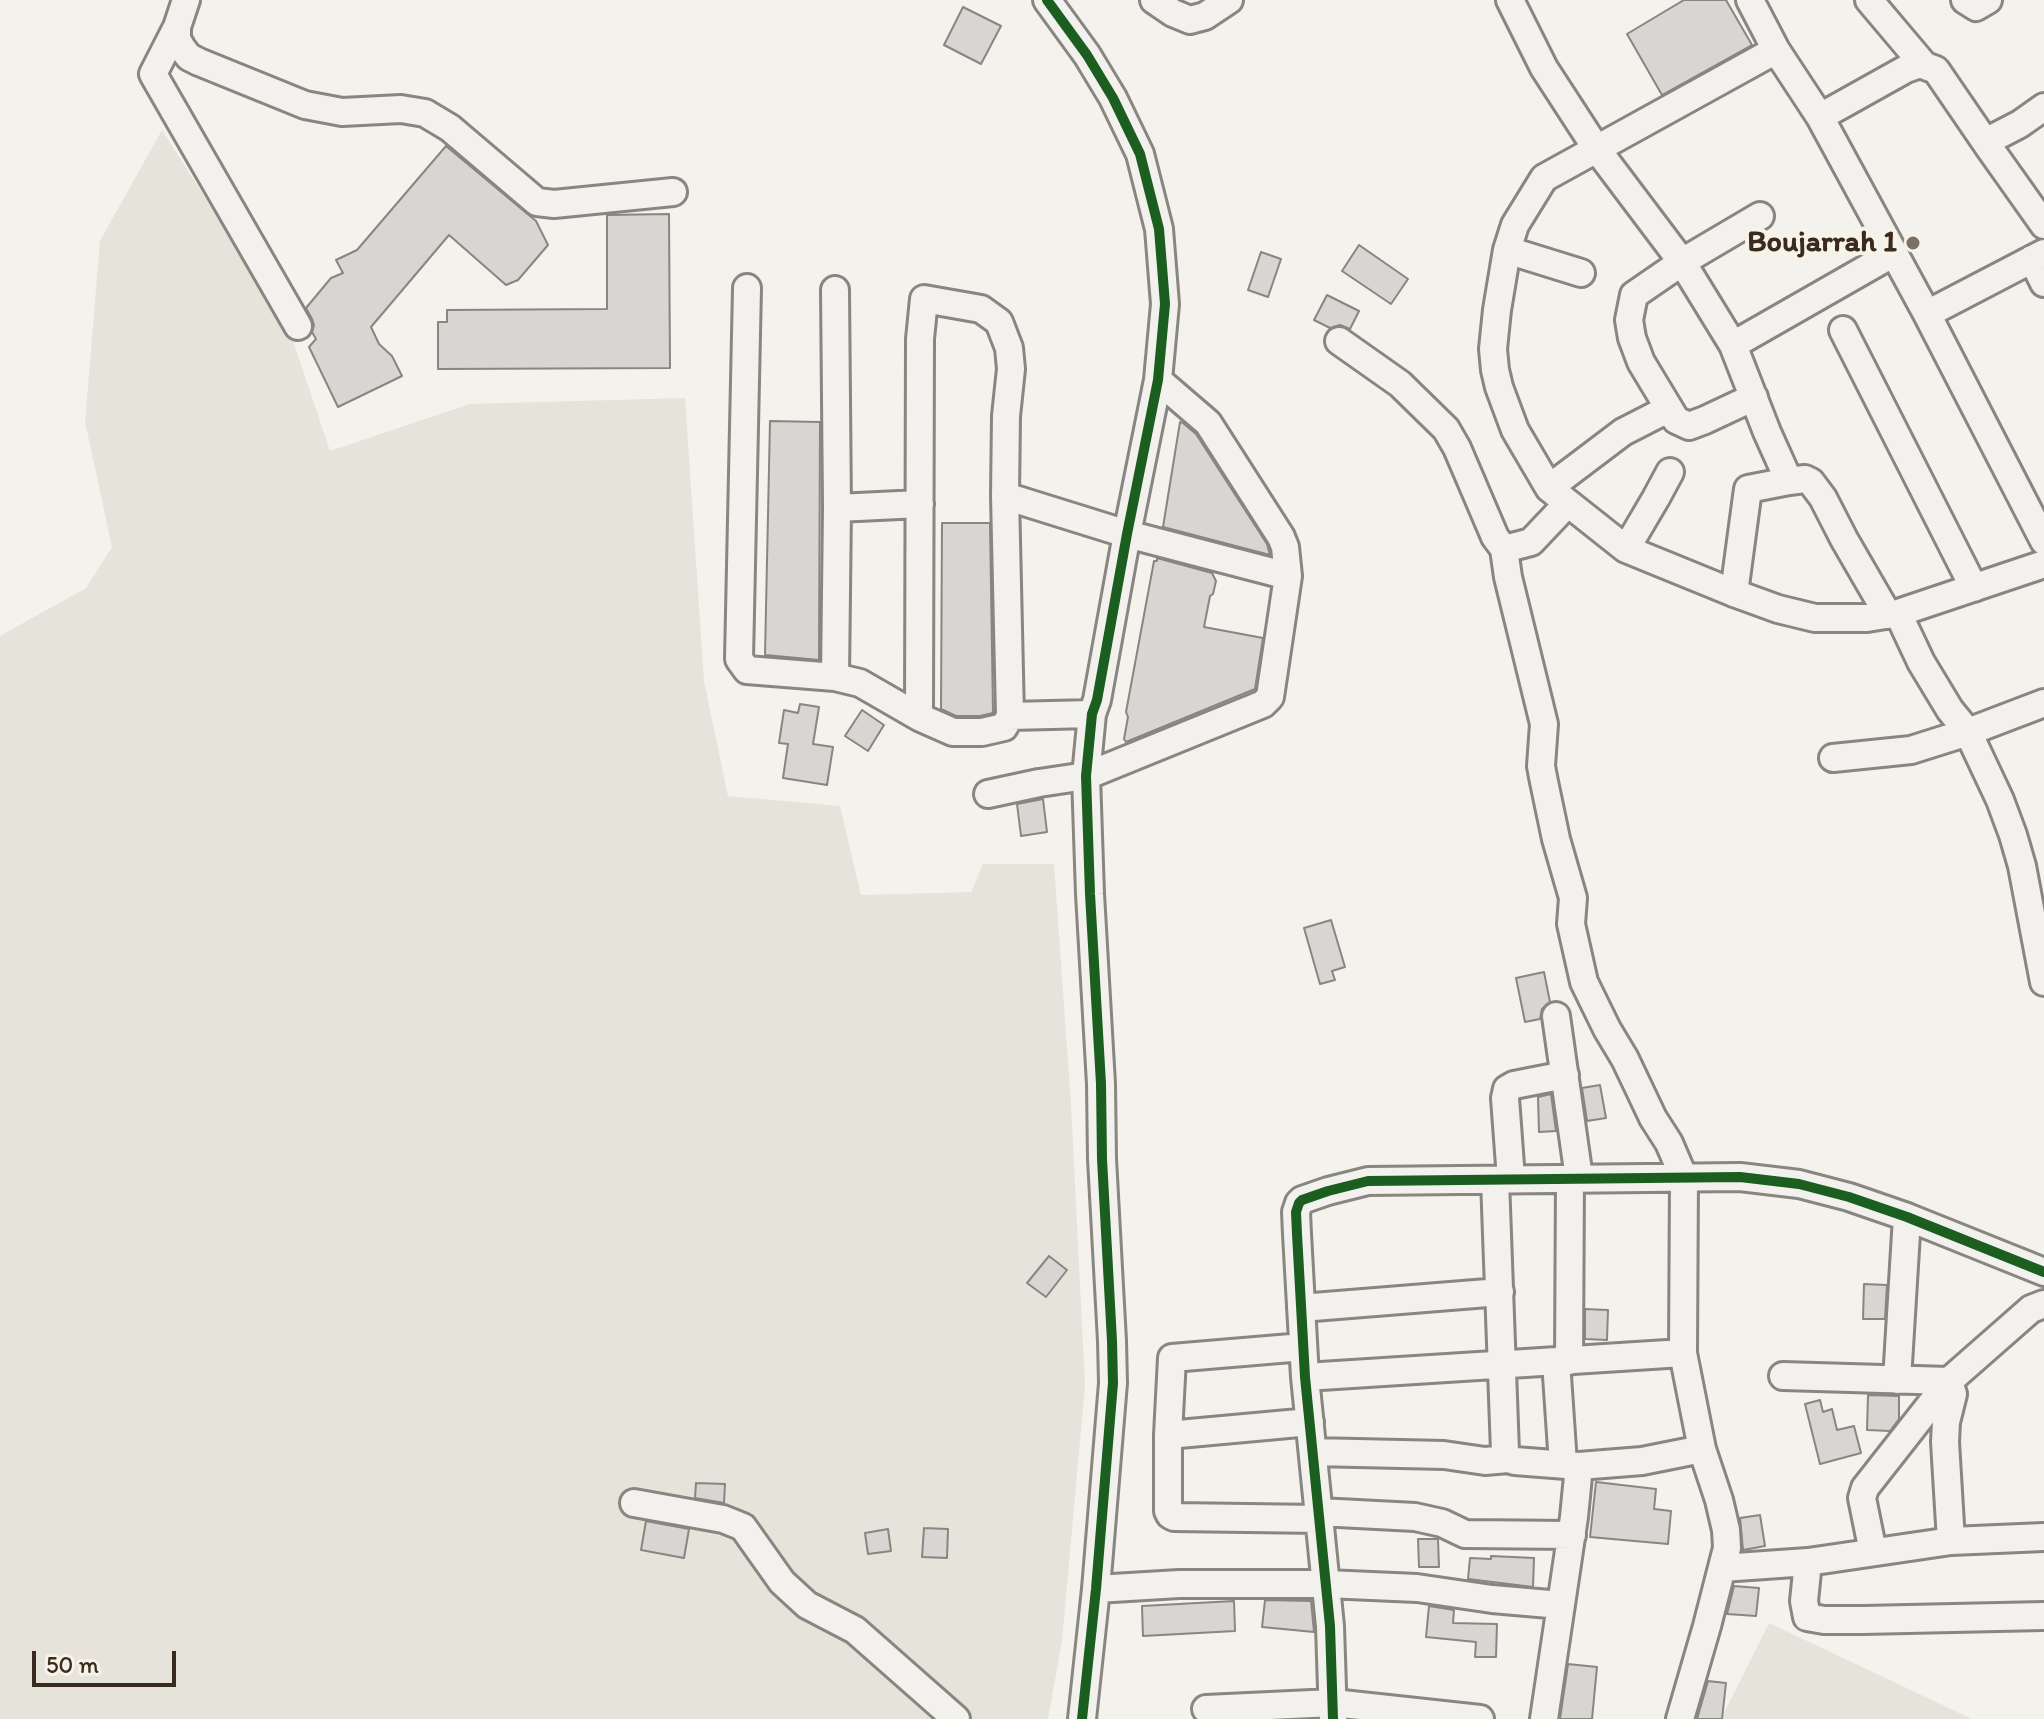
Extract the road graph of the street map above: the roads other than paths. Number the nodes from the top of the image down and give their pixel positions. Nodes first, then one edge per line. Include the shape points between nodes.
1 (186, 0) edge
2 (1047, 0) edge
3 (1154, 0) edge
4 (1229, 0) edge
5 (1510, 0) edge
6 (1750, 0) edge
7 (1869, 0) edge
8 (1965, 0) edge
9 (1988, 0) edge
10 (177, 27) junction
11 (1776, 50) junction
12 (1923, 64) junction
13 (2044, 107) edge
14 (1820, 117) junction
15 (1988, 146) junction
16 (1596, 148) junction
17 (673, 192) dead end
18 (1760, 216) dead end
19 (2044, 225) edge
20 (1507, 250) junction
21 (1894, 253) junction
22 (2038, 256) edge
23 (1682, 262) junction
24 (1581, 273) dead end
25 (2044, 283) edge
26 (747, 288) dead end
27 (835, 290) dead end
28 (1927, 314) junction
29 (298, 326) dead end
30 (1843, 330) dead end
31 (1339, 341) dead end
32 (1733, 345) junction
33 (1158, 380) junction
34 (1754, 397) junction
35 (1668, 409) junction
36 (1670, 472) dead end
37 (1789, 481) junction
38 (1005, 496) junction
39 (1558, 496) junction
40 (920, 504) junction
41 (837, 508) junction
42 (1127, 534) junction
43 (2044, 541) edge
44 (1504, 549) junction
45 (1626, 549) junction
46 (2044, 564) edge
47 (1288, 576) junction
48 (1974, 588) junction
49 (1734, 593) junction
50 (1893, 614) junction
51 (835, 677) junction
52 (2044, 703) edge
53 (1092, 714) junction
54 (1010, 716) junction
55 (919, 717) junction
56 (1968, 732) junction
57 (1833, 758) dead end
58 (1086, 776) junction
59 (988, 794) dead end
60 (2044, 982) edge
61 (1556, 1016) dead end
62 (1565, 1075) junction
63 (1575, 1178) junction
64 (1684, 1178) junction
65 (1503, 1180) junction
66 (1907, 1217) junction
67 (2044, 1272) edge
68 (1500, 1292) junction
69 (2044, 1304) edge
70 (1301, 1308) junction
71 (1303, 1347) junction
72 (1683, 1353) junction
73 (1562, 1361) junction
74 (1502, 1365) junction
75 (1783, 1376) dead end
76 (1305, 1377) junction
77 (1897, 1380) junction
78 (1949, 1381) junction
79 (1310, 1422) junction
80 (1168, 1435) junction
81 (1702, 1449) junction
82 (1313, 1452) junction
83 (1508, 1459) junction
84 (1571, 1465) junction
85 (634, 1503) dead end
86 (1319, 1516) junction
87 (1572, 1535) junction
88 (2044, 1537) edge
89 (1951, 1541) junction
90 (1873, 1552) junction
91 (1808, 1562) junction
92 (1722, 1568) junction
93 (1326, 1584) junction
94 (1096, 1589) junction
95 (1561, 1605) junction
96 (2044, 1616) edge
97 (1206, 1709) dead end
98 (1333, 1711) edge
99 (956, 1719) edge
100 (1082, 1719) edge
101 (1480, 1719) edge
102 (1544, 1719) edge
103 (1680, 1719) edge

1 - 10 street
2 - 33 street via 1113,98 1144,166 1164,269
3 - 4 street via 1190,20
5 - 16 street via 1544,68
6 - 11 street
7 - 12 street
8 - 9 street via 1976,7
10 - 17 street via 177,39 189,57 305,105 342,112 425,113 537,202
10 - 29 street via 153,74
11 - 14 street
11 - 16 street
12 - 14 street
12 - 15 street via 1936,70
13 - 15 street
14 - 21 street
15 - 19 street
16 - 20 street via 1544,178 1515,225
16 - 23 street
18 - 23 street
20 - 24 street
20 - 39 street via 1493,349 1495,370 1515,430
21 - 28 street
21 - 32 street
22 - 25 street
22 - 28 street
23 - 32 street
23 - 35 street via 1634,295 1630,309 1636,350
26 - 51 street via 739,659 747,670
27 - 41 street
28 - 43 street
30 - 48 street
31 - 44 street via 1400,384 1446,429
32 - 34 street
33 - 42 street
33 - 47 street via 1208,423 1281,537
34 - 35 street via 1689,426
34 - 37 street
35 - 39 street via 1623,432
36 - 45 street
37 - 49 street via 1748,489
37 - 50 street via 1808,480 1823,498
38 - 40 street via 1011,369 999,322 981,309 924,299
38 - 42 street
38 - 54 street
39 - 44 street via 1531,542
39 - 45 street
40 - 41 street
40 - 55 street
41 - 51 street
42 - 47 street
42 - 53 street
44 - 64 street via 1544,724 1541,766 1573,898 1571,924 1584,982
45 - 49 street
46 - 48 street
47 - 58 street via 1270,697 1263,704
48 - 50 street
49 - 50 street via 1815,618
50 - 56 street
51 - 55 street via 860,683
52 - 56 street
53 - 54 street
53 - 58 street
54 - 55 street via 1004,727 982,732 953,732
56 - 57 street via 1911,750
56 - 60 street via 2013,835
58 - 59 street
58 - 94 street via 1113,1383
61 - 62 street
62 - 63 street
62 - 65 street via 1507,1089
63 - 64 street
63 - 65 street
63 - 73 street
64 - 66 street via 1799,1184
64 - 72 street
65 - 68 street
65 - 70 street via 1368,1181 1302,1200 1296,1217
66 - 67 street
66 - 77 street
68 - 70 street
68 - 74 street
69 - 78 street via 2031,1309
70 - 71 street
71 - 76 street
71 - 80 street via 1172,1358
72 - 73 street
72 - 81 street
73 - 74 street
73 - 84 street
74 - 76 street
74 - 83 street
75 - 77 street
76 - 79 street
77 - 78 street
78 - 89 street via 1953,1394 1945,1442
78 - 90 street via 1865,1488 1862,1498
79 - 80 street
79 - 82 street
80 - 86 street via 1170,1515
81 - 84 street via 1642,1461
81 - 92 street via 1726,1530
82 - 83 street
82 - 86 street
83 - 84 street
84 - 87 street
85 - 99 street via 743,1527 782,1582 807,1605 855,1630
86 - 87 street via 1415,1517 1465,1534
86 - 93 street
87 - 95 street
88 - 89 street
89 - 90 street
90 - 91 street
91 - 92 street
91 - 96 street via 1807,1617
92 - 103 street
93 - 94 street
93 - 95 street via 1417,1588
93 - 98 street
94 - 100 street
95 - 102 street
97 - 98 street
98 - 101 street

